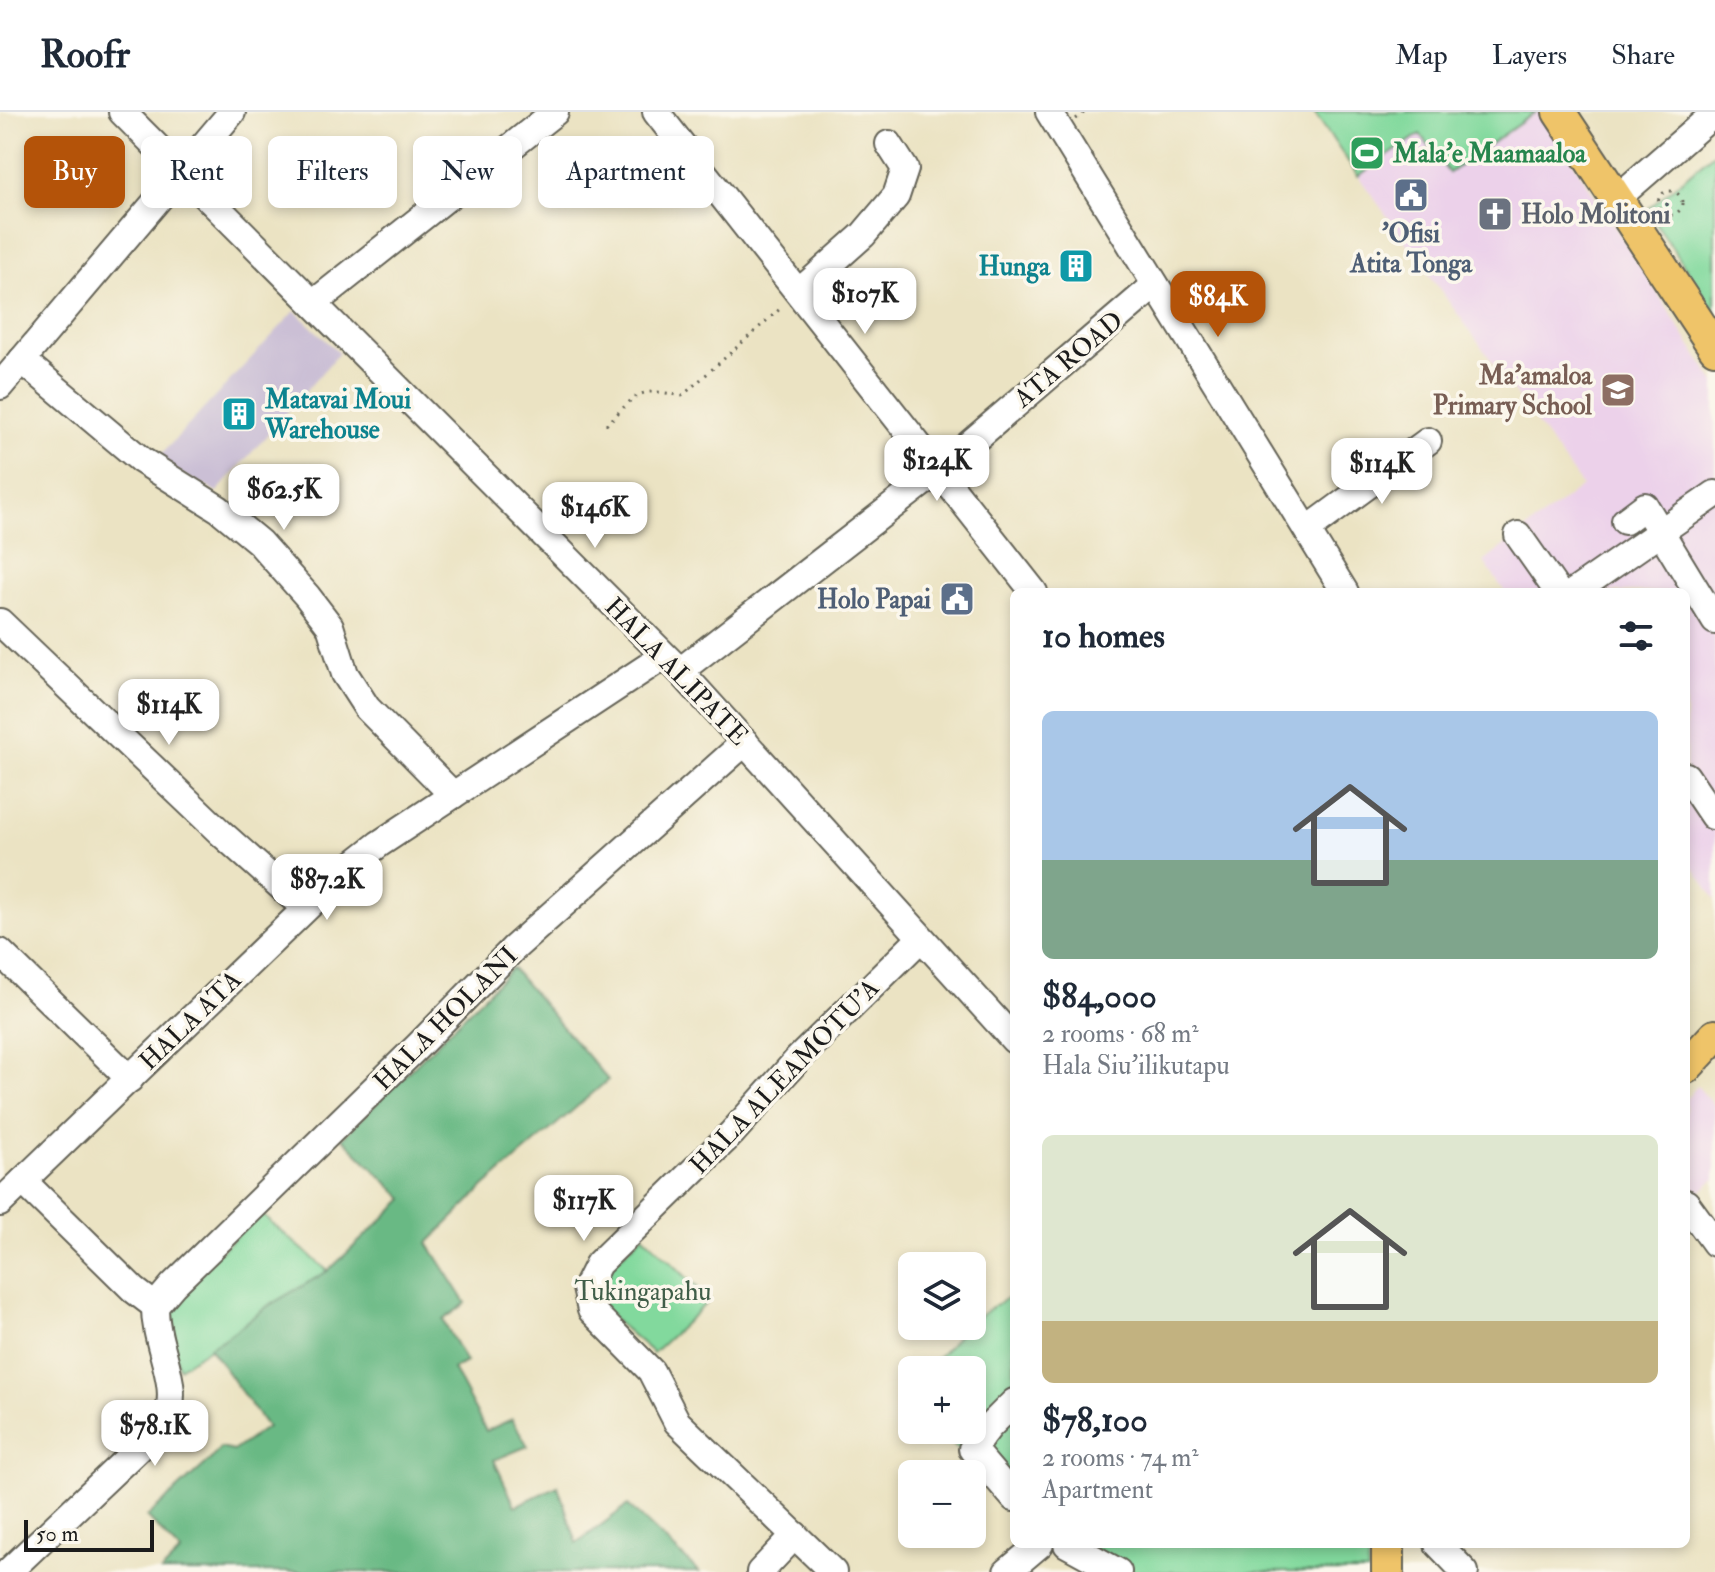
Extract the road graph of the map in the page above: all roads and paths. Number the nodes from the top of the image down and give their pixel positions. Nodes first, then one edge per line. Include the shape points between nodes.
1 (122, 112) edge
2 (232, 112) edge
3 (555, 112) edge
4 (656, 112) edge
5 (1049, 112) edge
6 (1559, 112) edge
7 (1715, 113) edge
8 (145, 136) edge
9 (212, 136) edge
10 (889, 144) dead end
11 (1679, 194) joint
12 (1615, 200) junction
13 (151, 208) edge
14 (217, 208) edge
15 (1155, 285) junction
16 (799, 292) junction
17 (314, 303) junction
18 (1715, 348) edge
19 (22, 360) junction
20 (0, 386) edge
21 (606, 425) dead end
22 (1428, 441) dead end
23 (939, 470) junction
24 (1715, 494) edge
25 (1625, 521) dead end
26 (1307, 530) junction
27 (1661, 532) junction
28 (1518, 535) dead end
29 (1031, 588) edge
30 (1343, 588) edge
31 (1555, 588) edge
32 (1580, 588) edge
33 (1715, 621) edge
34 (0, 622) edge
35 (672, 664) junction
36 (745, 742) junction
37 (1690, 782) edge
38 (453, 795) junction
39 (1715, 814) edge
40 (305, 908) junction
41 (920, 939) junction
42 (0, 952) edge
43 (1010, 1036) edge
44 (1715, 1036) edge
45 (1690, 1063) edge
46 (130, 1079) junction
47 (23, 1181) junction
48 (0, 1203) edge
49 (1690, 1209) edge
50 (1715, 1243) edge
51 (155, 1306) junction
52 (1010, 1406) edge
53 (1010, 1493) edge
54 (795, 1535) junction
55 (1035, 1548) edge
56 (1074, 1548) edge
57 (1388, 1548) edge
58 (1442, 1548) edge
59 (8, 1572) edge
60 (760, 1572) edge
61 (833, 1572) edge
62 (1007, 1572) edge
63 (1118, 1572) edge
64 (1388, 1572) edge
65 (1465, 1572) edge

1 - 8 street, HALA ALIPATE
2 - 9 street
3 - 17 street
4 - 16 street
5 - 15 street
6 - 12 main road
7 - 12 street
10 - 16 street via 905,169 896,196 863,235
11 - 11 path via 1682,205 1676,214 1660,211 1657,201 1663,192
12 - 18 main road
13 - 19 street
14 - 17 street, HALA ALIPATE
15 - 23 street, ATA ROAD
15 - 26 street
16 - 21 path via 682,396 639,392
16 - 23 street
17 - 35 street, HALA ALIPATE
19 - 20 street
19 - 38 street via 141,460 219,509 259,542 330,626 345,674 367,708
22 - 26 street
23 - 29 street
23 - 35 street, ATA ROAD
24 - 27 street
25 - 27 street via 1645,506
26 - 30 street
27 - 32 street
27 - 33 street
28 - 31 street
34 - 40 street
35 - 36 street, HALA ALIPATE
35 - 38 street, HALA ATA
36 - 41 street, HALA ALIPATE
36 - 51 street, HALA HOLANI via 513,949
37 - 39 street
38 - 40 street, HALA ATA via 379,844
40 - 46 street, HALA ATA
41 - 43 street, HALA ALIPATE
41 - 54 street, HALA ALEAMOTU'A via 598,1264 586,1288 591,1310 651,1371 677,1422
42 - 46 street
44 - 45 main road
46 - 47 street, HALA ATA
47 - 48 street, HALA ATA
47 - 51 street
49 - 50 street
51 - 59 street via 154,1325 173,1397 165,1423
52 - 53 street via 972,1449
54 - 60 street
54 - 61 street, HALA ALEAMOTU'A
55 - 62 street
56 - 63 street
57 - 64 main road
58 - 65 street

